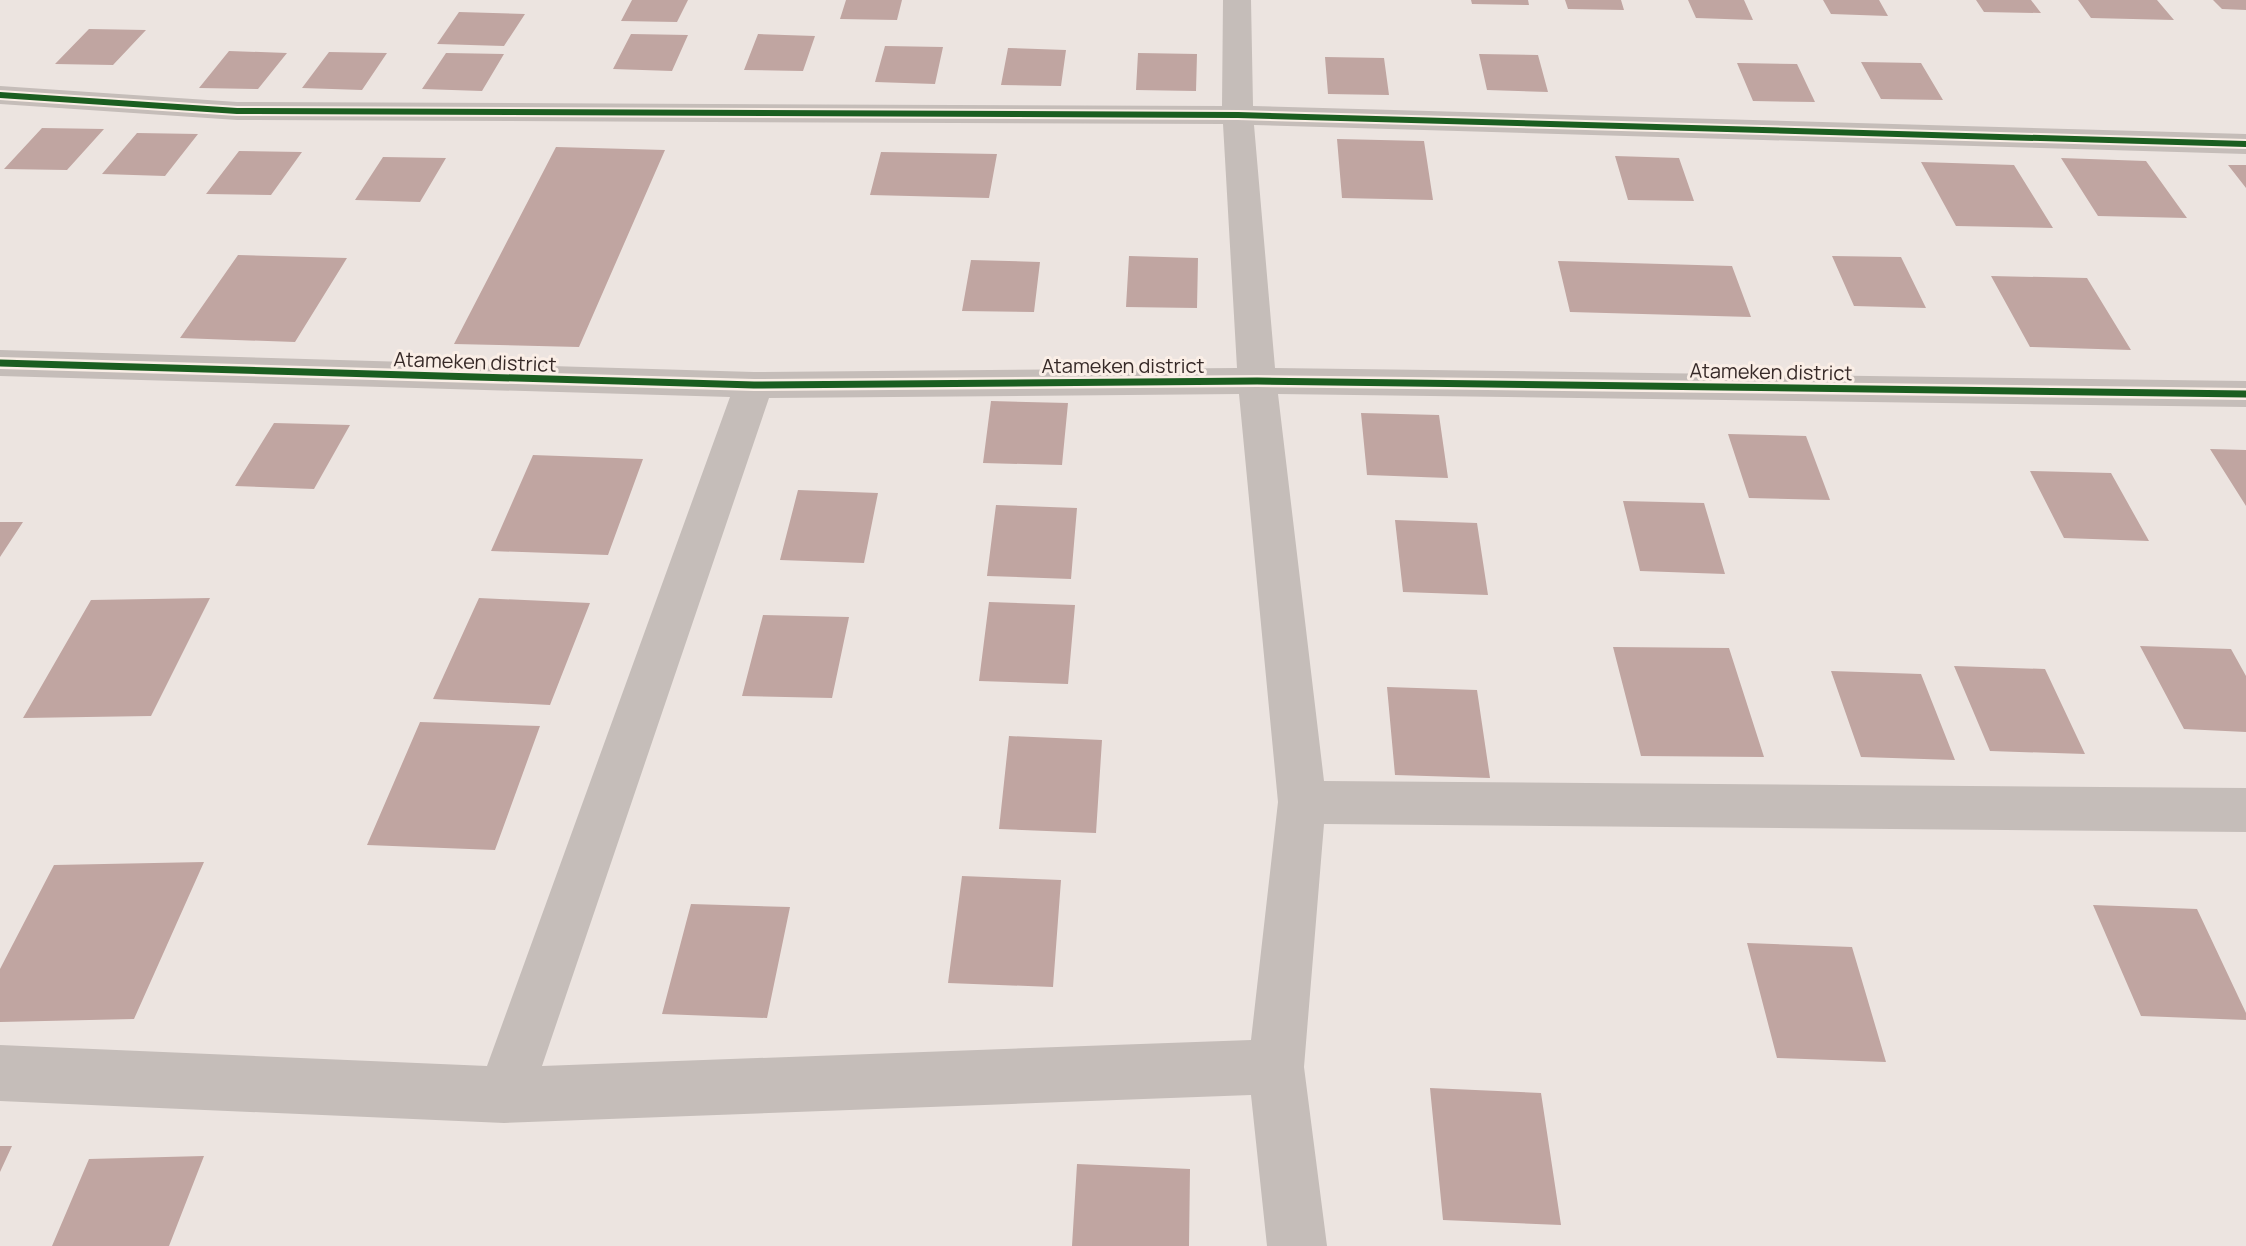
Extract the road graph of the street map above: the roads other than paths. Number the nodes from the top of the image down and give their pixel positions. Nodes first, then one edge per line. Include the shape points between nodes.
1 (1237, 0) edge
2 (0, 95) edge
3 (1238, 115) junction
4 (2246, 144) edge
5 (0, 363) edge
6 (1257, 381) junction
7 (754, 385) junction
8 (2246, 394) edge
9 (1302, 802) junction
10 (2246, 810) edge
11 (1276, 1067) junction
12 (0, 1073) edge
13 (504, 1095) junction
14 (1297, 1246) edge

1 - 3 street
2 - 3 street via 237,111
3 - 4 street
3 - 6 street
5 - 7 street, Atameken district
6 - 7 street, Atameken district
6 - 8 street, Atameken district
6 - 9 street
7 - 13 street
9 - 10 street
9 - 11 street
11 - 13 street
11 - 14 street
12 - 13 street

